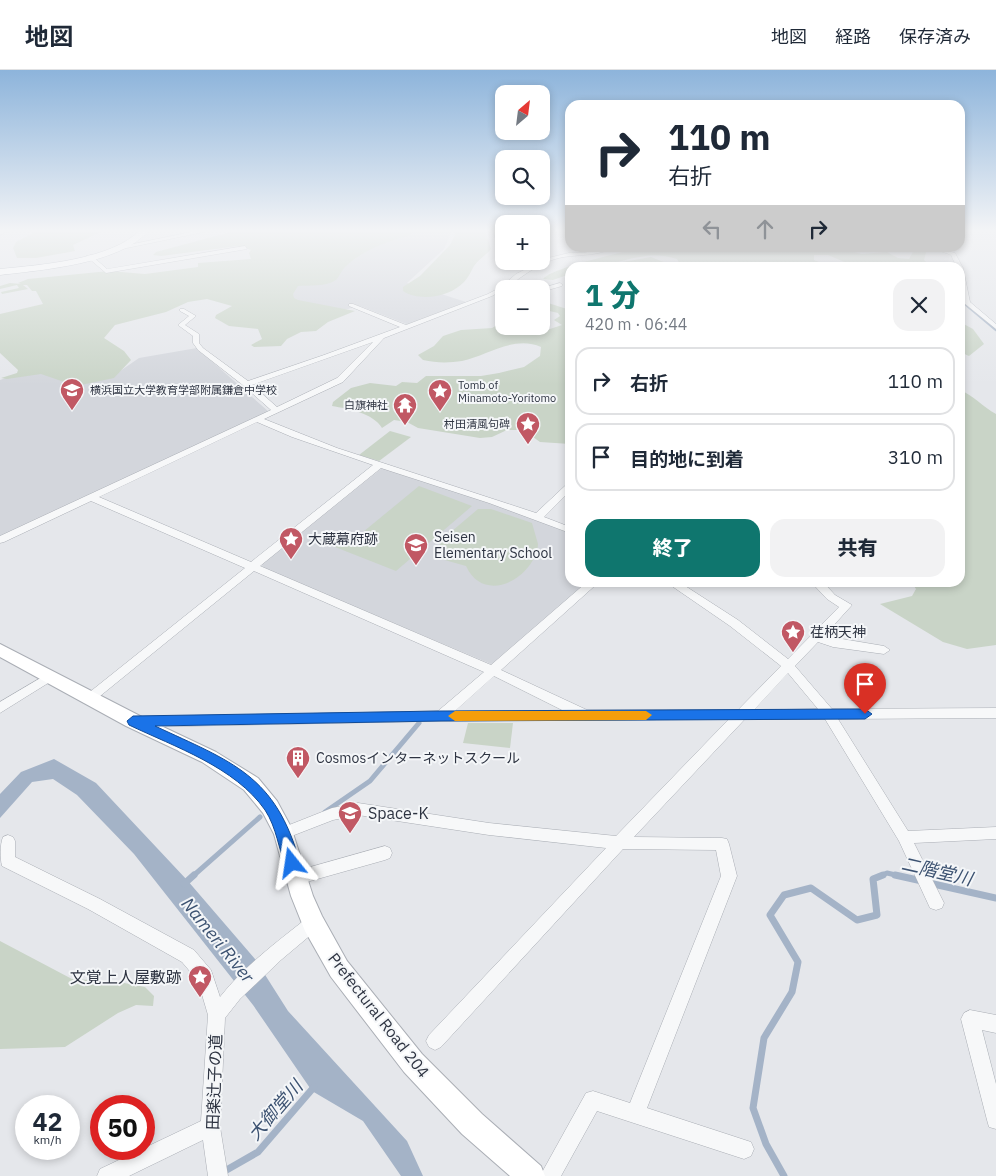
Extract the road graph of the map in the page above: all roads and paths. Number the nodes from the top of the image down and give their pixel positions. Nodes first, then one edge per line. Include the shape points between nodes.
1 (560, 286) dead end
2 (550, 288) edge
3 (495, 293) edge
4 (965, 304) edge
5 (351, 305) dead end
6 (182, 310) dead end
7 (406, 327) junction
8 (996, 327) edge
9 (379, 337) junction
10 (247, 384) junction
11 (276, 410) junction
12 (258, 419) junction
13 (380, 464) junction
14 (565, 491) edge
15 (91, 497) junction
16 (538, 517) junction
17 (565, 528) edge
18 (0, 540) edge
19 (251, 567) junction
20 (588, 587) edge
21 (678, 587) edge
22 (821, 587) edge
23 (816, 638) junction
24 (0, 650) edge
25 (884, 650) dead end
26 (789, 666) junction
27 (493, 671) junction
28 (49, 677) junction
29 (90, 698) junction
30 (0, 708) edge
31 (742, 714) junction
32 (829, 714) junction
33 (996, 714) edge
34 (441, 716) junction
35 (587, 716) junction
36 (133, 721) junction
37 (996, 833) edge
38 (284, 834) junction
39 (904, 837) junction
40 (8, 841) dead end
41 (621, 843) junction
42 (385, 853) dead end
43 (296, 878) junction
44 (936, 903) dead end
45 (313, 924) junction
46 (217, 1015) junction
47 (996, 1024) edge
48 (435, 1041) dead end
49 (635, 1114) junction
50 (996, 1120) edge
51 (210, 1127) junction
52 (744, 1149) dead end
53 (106, 1176) edge
54 (218, 1176) edge
55 (531, 1176) edge
56 (550, 1176) edge

1 - 2 street
3 - 7 street
4 - 8 street
5 - 7 street
6 - 10 street via 194,316 181,325 197,335 196,343 200,349
7 - 9 street
9 - 10 street
9 - 11 street via 340,380
10 - 11 street
11 - 12 street
12 - 13 street via 294,436
12 - 15 street
13 - 16 street
13 - 19 street
14 - 16 street
15 - 18 street
15 - 19 street
16 - 17 street
19 - 27 street
19 - 29 street
20 - 27 street
21 - 26 street
22 - 23 street via 847,606
23 - 25 street
23 - 26 street
24 - 28 main road, Prefectural Road 204
26 - 31 street
26 - 32 street
27 - 34 street
27 - 35 street
28 - 29 main road, Prefectural Road 204
28 - 30 street
29 - 36 main road, Prefectural Road 204
31 - 32 street
31 - 35 street
31 - 41 street
32 - 33 street
32 - 39 street
34 - 35 street
34 - 36 street
36 - 38 main road, Prefectural Road 204 via 209,757 251,784 270,807
37 - 39 street
38 - 41 street via 332,814 358,809 489,829
38 - 43 main road, Prefectural Road 204
39 - 44 street
40 - 46 street via 7,861 188,956 205,976
41 - 48 street
41 - 49 street via 722,844 729,876
42 - 43 street
43 - 45 main road, Prefectural Road 204
45 - 46 street, 田楽辻子の道 via 275,954
45 - 55 main road, Prefectural Road 204 via 339,969 413,1063 472,1124
46 - 51 street, 田楽辻子の道
47 - 50 street via 970,1019
49 - 52 street
49 - 56 street via 593,1100
51 - 53 street
51 - 54 street, 田楽辻子の道

